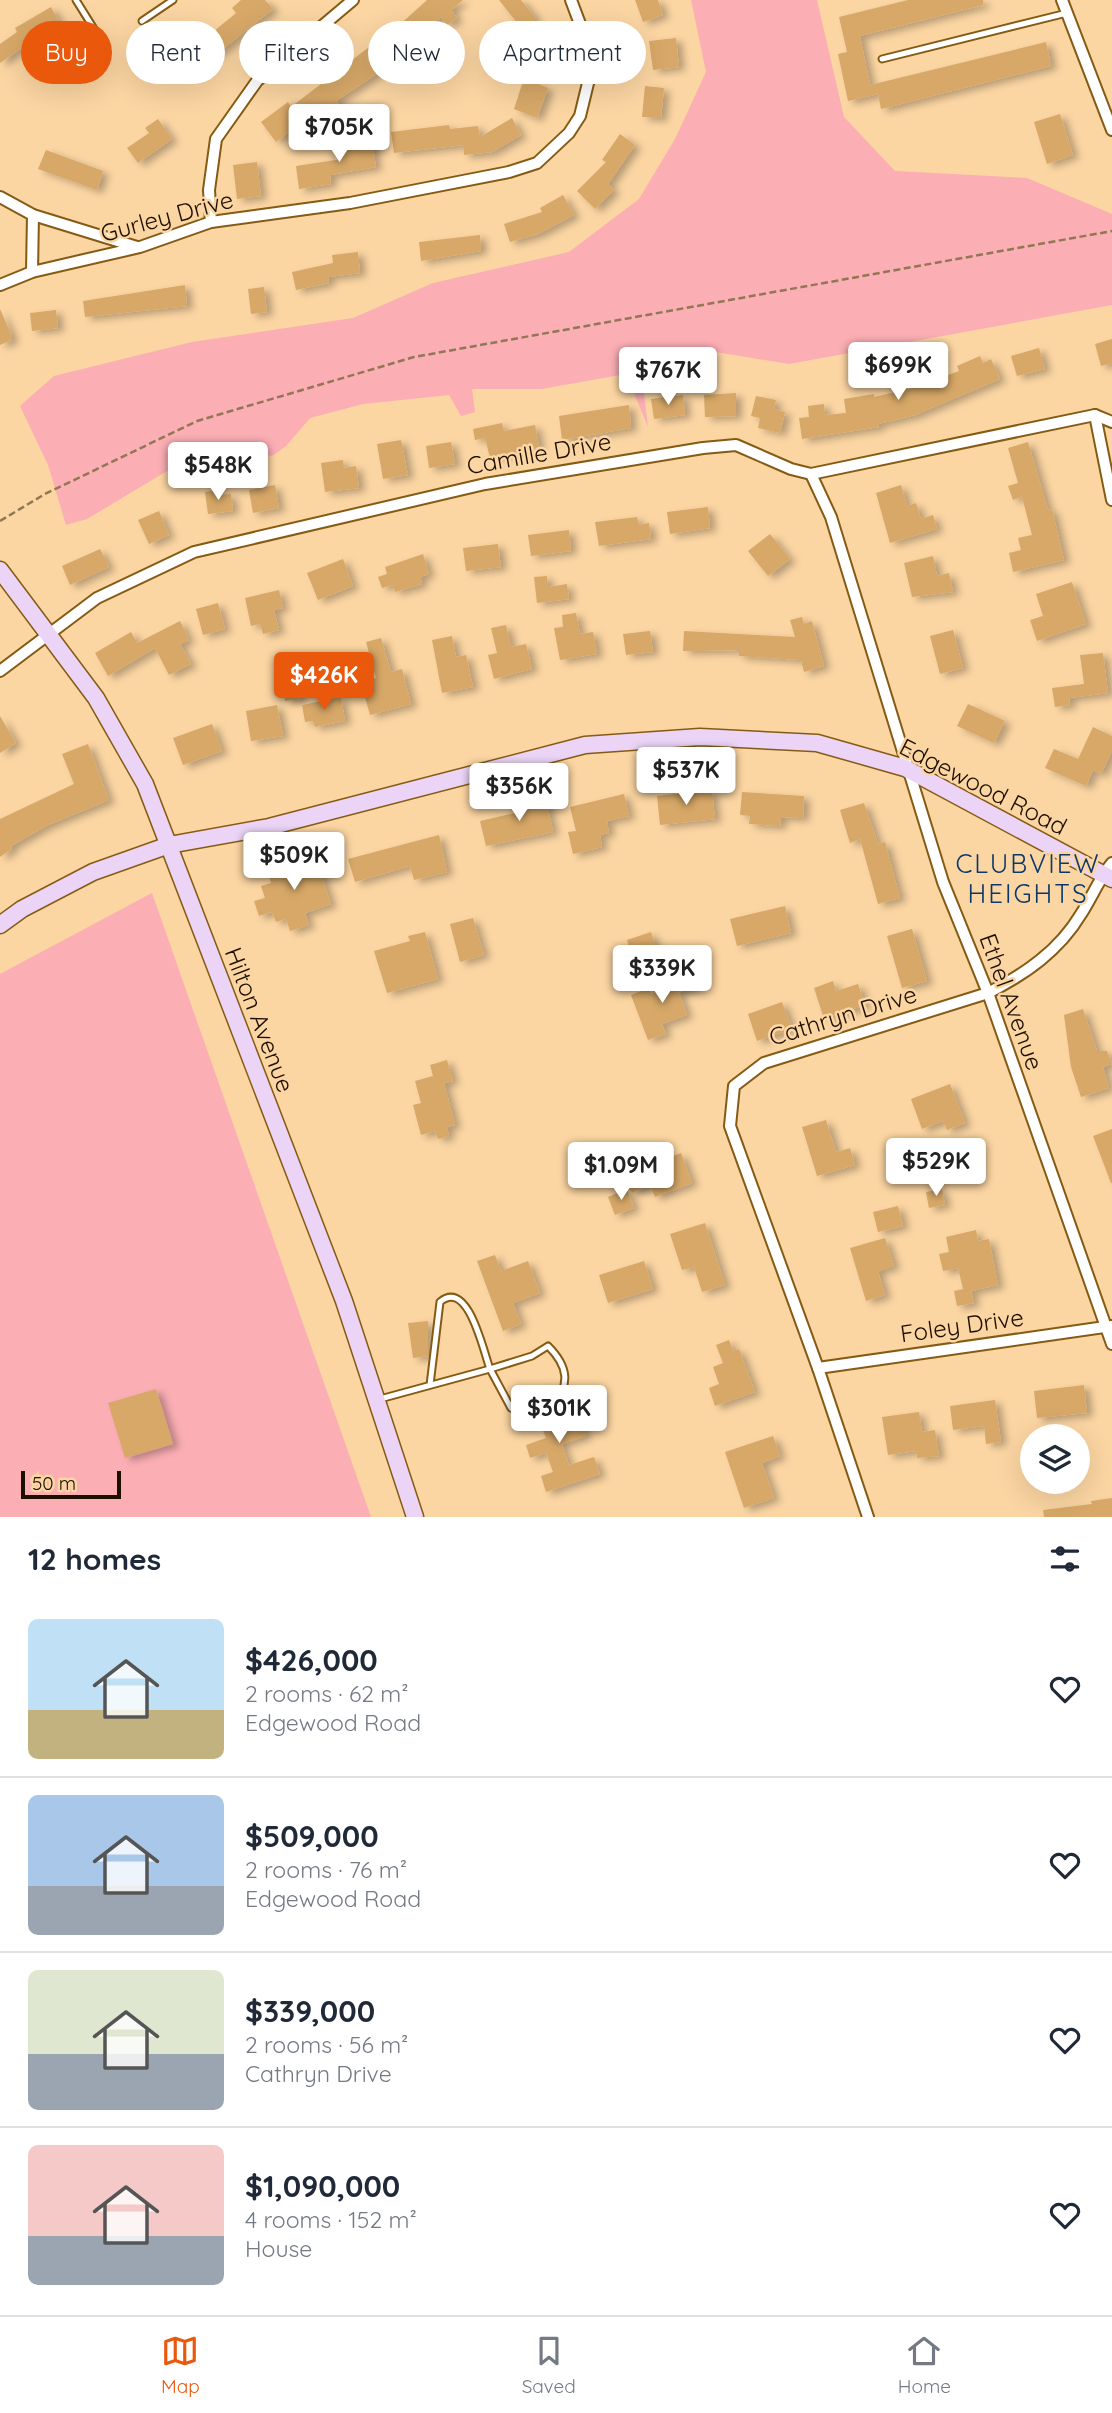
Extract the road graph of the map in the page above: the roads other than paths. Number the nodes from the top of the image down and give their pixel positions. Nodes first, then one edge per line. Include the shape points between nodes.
1 (76, 0) edge
2 (173, 0) edge
3 (354, 0) edge
4 (571, 0) edge
5 (1062, 0) edge
6 (1067, 13) junction
7 (89, 21) edge
8 (143, 21) edge
9 (882, 60) dead end
10 (1112, 130) edge
11 (0, 197) edge
12 (33, 215) junction
13 (211, 222) junction
14 (140, 247) junction
15 (32, 272) junction
16 (0, 285) edge
17 (1095, 415) junction
18 (1112, 422) edge
19 (811, 474) junction
20 (1112, 499) edge
21 (0, 570) edge
22 (48, 634) junction
23 (0, 671) edge
24 (905, 768) junction
25 (169, 845) junction
26 (1109, 872) edge
27 (0, 925) edge
28 (988, 993) junction
29 (1110, 1327) edge
30 (1112, 1344) edge
31 (818, 1368) junction
32 (490, 1369) junction
33 (430, 1385) junction
34 (377, 1400) junction
35 (553, 1408) dead end
36 (537, 1415) dead end
37 (415, 1517) edge
38 (868, 1517) edge

1 - 7 lane
2 - 8 lane
3 - 13 street via 257,81 216,139 209,190
4 - 13 street, Gurley Drive via 586,40 589,79 580,116 537,163 350,203
5 - 6 street
6 - 9 lane
6 - 10 street
11 - 12 street
12 - 14 street
12 - 15 street
13 - 14 street, Gurley Drive
14 - 15 street, Gurley Drive
15 - 16 street, Gurley Drive
17 - 18 street
17 - 19 street, Camille Drive
17 - 20 street
19 - 22 street, Camille Drive via 736,445 485,484 194,552 97,598
19 - 24 street, Ethel Avenue via 831,517
21 - 22 street, Hilton Avenue
22 - 23 street, Camille Drive
22 - 25 street, Hilton Avenue via 125,745
24 - 25 street, Edgewood Road via 817,743 700,737 585,745 269,827
24 - 26 street, Edgewood Road
24 - 28 street, Ethel Avenue via 943,882
25 - 27 street, Edgewood Road via 93,872
25 - 34 street, Hilton Avenue via 344,1301
26 - 28 street, Cathryn Drive via 1055,949
28 - 29 street, Ethel Avenue
28 - 31 street, Cathryn Drive via 764,1063 734,1086 730,1126
29 - 30 street, Ethel Avenue
29 - 31 street, Foley Drive
31 - 38 street, Cathryn Drive
32 - 33 lane
32 - 33 lane via 466,1304 456,1296 446,1297 440,1302
32 - 35 lane via 548,1346 563,1361 565,1377 563,1394
32 - 36 lane via 511,1408 526,1417
33 - 34 lane
34 - 37 street, Hilton Avenue

